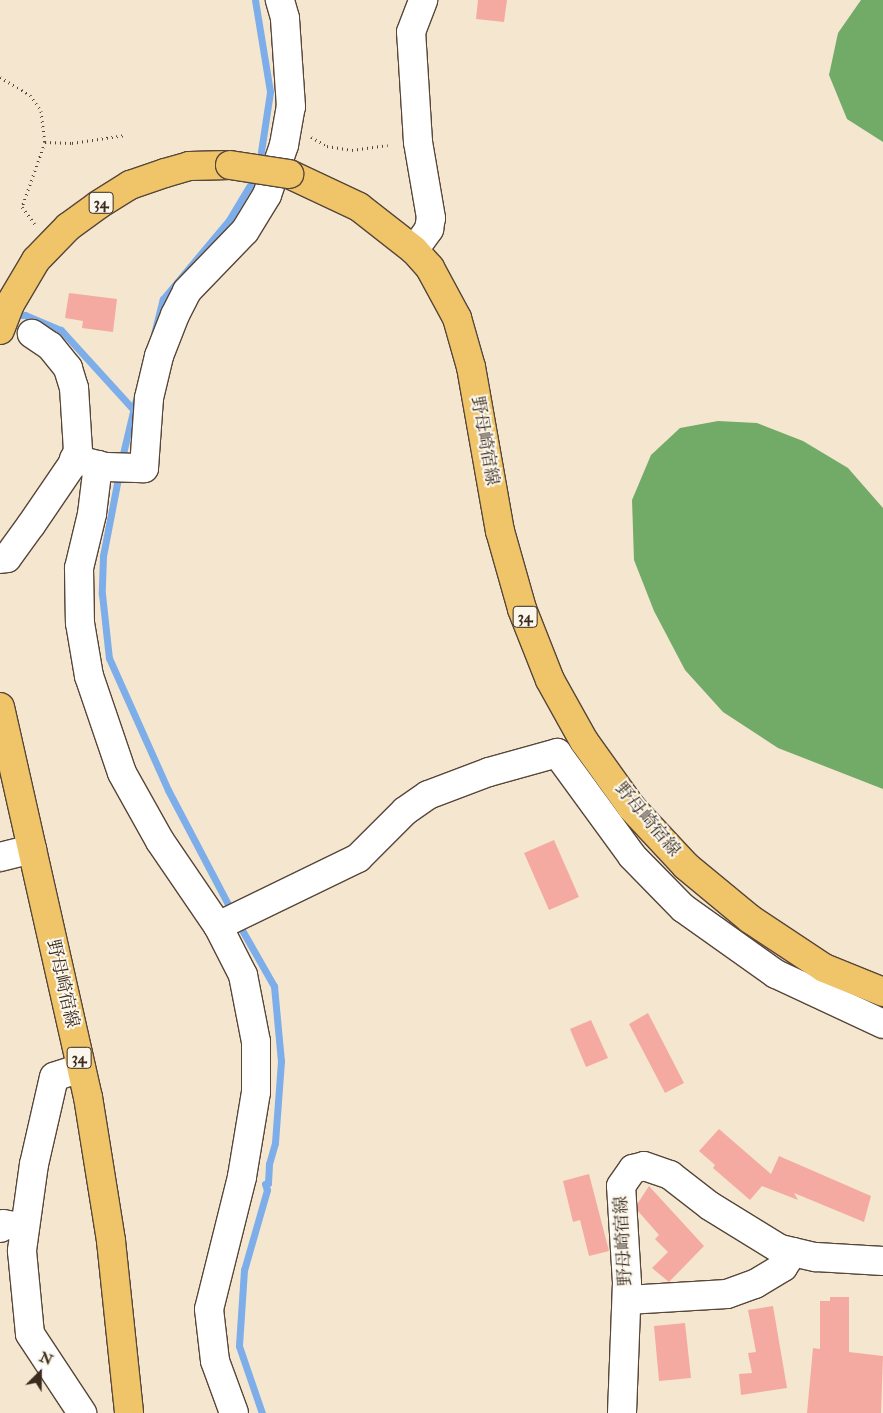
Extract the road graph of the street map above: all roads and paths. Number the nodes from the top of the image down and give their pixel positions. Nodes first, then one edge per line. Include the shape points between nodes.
1 (280, 0) edge
2 (423, 0) edge
3 (0, 76) edge
4 (288, 125) junction
5 (125, 135) dead end
6 (45, 142) junction
7 (388, 145) dead end
8 (51, 244) junction
9 (414, 250) junction
10 (3, 320) edge
11 (32, 334) dead end
12 (93, 464) junction
13 (0, 558) edge
14 (0, 707) edge
15 (32, 849) junction
16 (0, 857) edge
17 (218, 926) junction
18 (883, 992) edge
19 (883, 1024) edge
20 (81, 1068) junction
21 (12, 1228) edge
22 (793, 1252) junction
23 (883, 1261) edge
24 (627, 1300) junction
25 (82, 1413) edge
26 (129, 1413) edge
27 (234, 1413) edge
28 (622, 1413) edge

1 - 4 street via 285,18 291,107
2 - 9 street via 411,32 418,142 431,218 429,229
3 - 6 path via 30,95 41,111
4 - 7 path via 327,146 352,150
4 - 12 street via 267,195 258,212 187,292 175,315 158,356 149,398 144,468
5 - 6 path via 72,143
6 - 8 path via 22,207
8 - 9 main road, 野母崎宿線 / 34, bridge via 68,227 130,185 188,166 230,165 289,174 359,206
8 - 10 main road, 野母崎宿線 / 34 via 36,260
9 - 18 main road, 野母崎宿線 / 34 via 430,268 456,318 471,368 500,531 522,609 550,680 584,741 632,808 686,866 715,891 750,919 824,968
11 - 12 street via 50,346 68,368 76,411 78,451
12 - 13 street via 7,558
12 - 17 street via 92,514 80,568 80,623 90,676 122,773 160,841
14 - 15 main road, 野母崎宿線 / 34
15 - 16 street
15 - 20 main road, 野母崎宿線 / 34
17 - 19 street via 358,858 405,811 428,795 489,772 557,753 632,856 683,908 776,974
17 - 27 street via 243,975 256,1042 256,1092 242,1177 209,1309 215,1361
20 - 21 street via 54,1076 34,1164
20 - 26 main road, 野母崎宿線 / 34 via 111,1241
21 - 25 street via 22,1251 30,1334
22 - 23 street, 野母崎宿線
22 - 24 street via 783,1267 755,1284 727,1294
22 - 24 street, 野母崎宿線 via 780,1249 710,1206 670,1175 644,1166 633,1169 621,1186
24 - 28 street, 野母崎宿線

